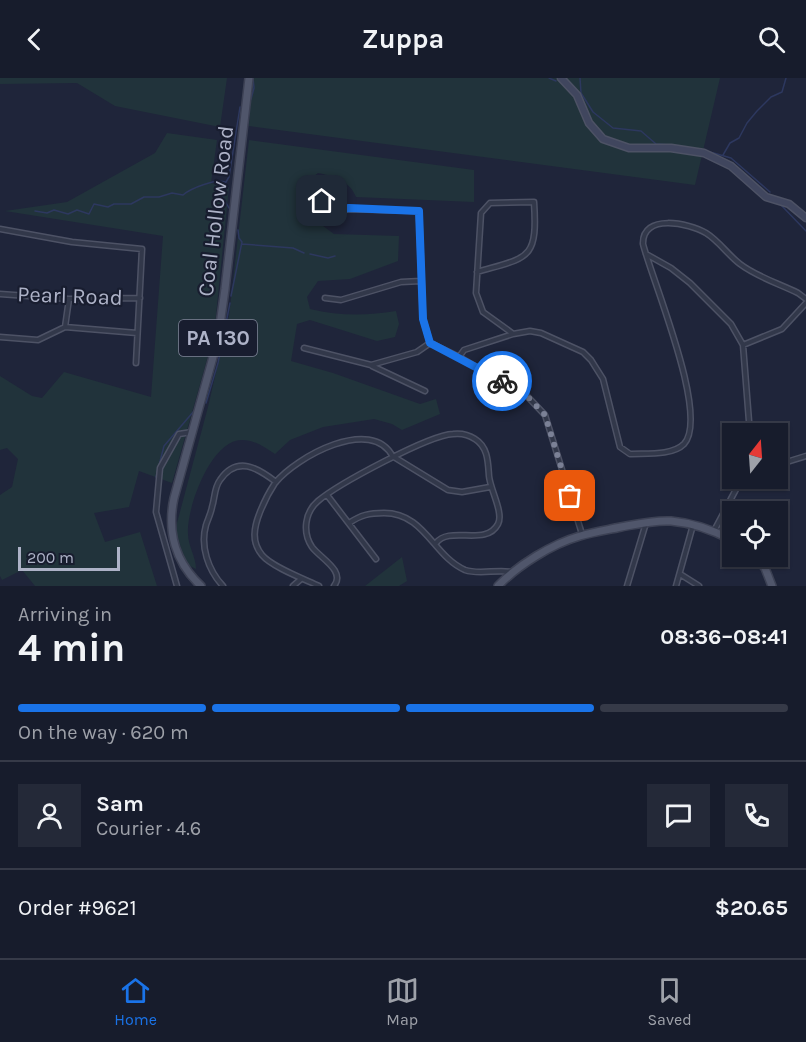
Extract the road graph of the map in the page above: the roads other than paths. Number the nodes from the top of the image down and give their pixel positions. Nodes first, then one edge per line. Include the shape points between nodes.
1 (249, 78) edge
2 (561, 78) edge
3 (322, 201) dead end
4 (806, 218) edge
5 (0, 229) edge
6 (645, 254) junction
7 (477, 272) junction
8 (422, 281) junction
9 (0, 294) edge
10 (140, 298) junction
11 (325, 298) dead end
12 (69, 299) junction
13 (806, 301) edge
14 (65, 327) junction
15 (137, 333) junction
16 (513, 334) junction
17 (0, 337) edge
18 (430, 343) junction
19 (743, 345) junction
20 (304, 348) dead end
21 (459, 357) junction
22 (136, 363) dead end
23 (371, 365) junction
24 (425, 391) dead end
25 (749, 423) edge
26 (193, 432) junction
27 (806, 456) edge
28 (393, 457) junction
29 (788, 462) edge
30 (276, 482) junction
31 (490, 487) junction
32 (736, 489) edge
33 (327, 495) junction
34 (646, 522) junction
35 (350, 523) junction
36 (693, 524) junction
37 (714, 531) junction
38 (583, 535) junction
39 (722, 535) edge
40 (436, 543) junction
41 (376, 559) dead end
42 (764, 567) edge
43 (512, 572) junction
44 (680, 574) junction
45 (301, 579) junction
46 (177, 586) edge
47 (201, 586) edge
48 (223, 586) edge
49 (293, 586) edge
50 (319, 586) edge
51 (334, 586) edge
52 (498, 586) edge
53 (627, 586) edge
54 (676, 586) edge
55 (699, 586) edge
56 (772, 586) edge

1 - 26 main road, Coal Hollow Road / PA 130 via 221,320
2 - 4 street via 577,95 589,123 603,139 629,148 704,153 732,166 766,196 789,204
3 - 8 street via 327,208 337,210 419,211
5 - 10 street via 142,249
6 - 13 street via 642,238 648,228 659,223 697,229 741,264
6 - 16 street via 686,382 691,428 684,444 671,451 624,451 603,379 591,360 541,333 530,330
6 - 19 street via 690,283 731,324
7 - 7 street via 481,213 490,203 534,202 536,231 527,253 521,259
7 - 16 street via 476,292 483,312
8 - 11 street via 401,282 341,300
8 - 18 street via 423,319
9 - 12 street, Pearl Road
10 - 12 street, Pearl Road
10 - 15 street
12 - 14 street
13 - 19 street via 782,329
14 - 15 street
14 - 17 street via 38,340
15 - 22 street
16 - 21 street via 464,350
18 - 21 street
18 - 23 street via 417,352
19 - 25 street
20 - 23 street
21 - 38 street via 526,395 545,415
23 - 24 street
26 - 46 street via 179,434 160,468 156,504
26 - 47 main road, Coal Hollow Road / PA 130 via 174,498 171,528 184,566
27 - 29 street
28 - 30 street via 389,448 374,439 341,442 318,450
28 - 31 street via 448,490
28 - 31 street via 441,436 465,434 481,443 487,454
28 - 33 street
30 - 45 street via 253,530 256,546 263,557
30 - 48 street via 259,469 245,465 234,467 219,480 204,544 206,556
31 - 40 street via 500,513 498,524 490,532 446,536
32 - 37 street
33 - 35 street
33 - 51 street via 310,509 306,529 312,547 336,572
34 - 36 main road
34 - 38 main road
34 - 53 street
35 - 40 street via 367,513 398,514
35 - 41 street
36 - 37 main road
36 - 44 street
37 - 39 main road
38 - 43 main road
40 - 43 street via 466,570
42 - 56 main road
43 - 52 main road
44 - 54 street
44 - 55 street
45 - 49 street
45 - 50 street

